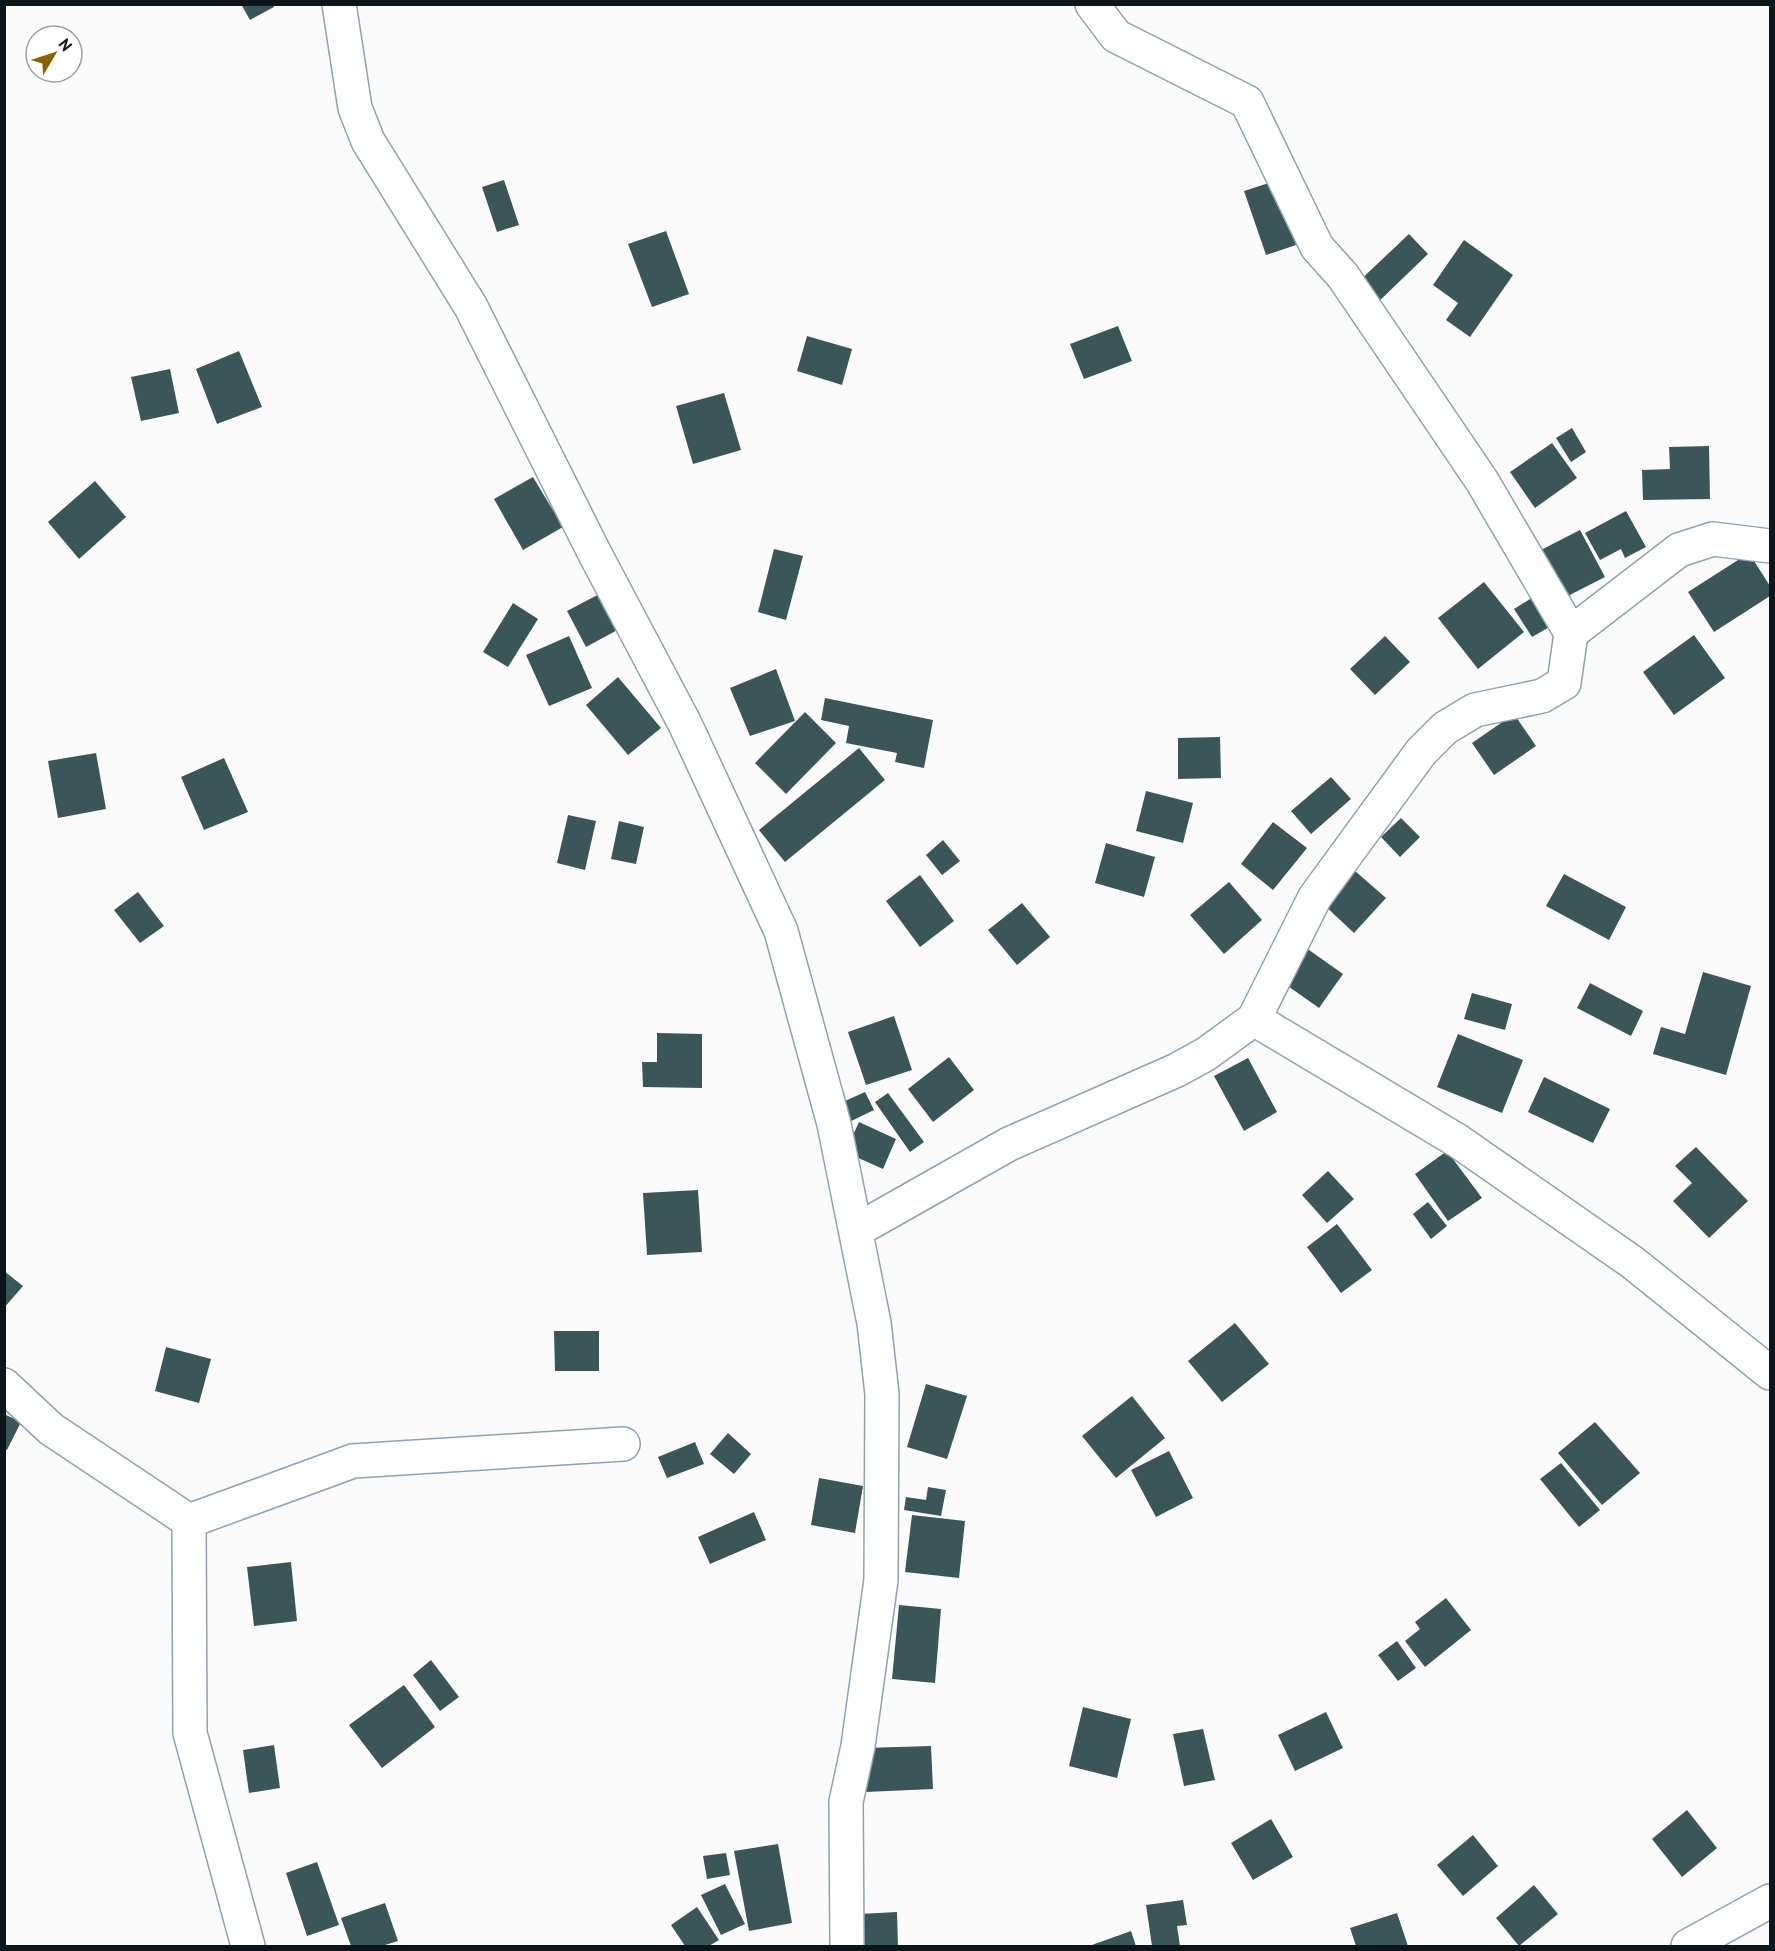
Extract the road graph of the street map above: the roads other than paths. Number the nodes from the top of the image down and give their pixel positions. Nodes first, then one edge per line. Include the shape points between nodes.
1 (339, 4) edge
2 (1092, 4) edge
3 (1770, 546) edge
4 (1571, 633) junction
5 (1254, 1019) junction
6 (857, 1230) junction
7 (1770, 1373) edge
8 (4, 1385) edge
9 (623, 1444) dead end
10 (189, 1521) junction
11 (1770, 1901) edge
12 (248, 1947) edge
13 (847, 1947) edge
14 (1688, 1947) edge

1 - 6 street via 355,108 368,141 471,307 685,724 781,931 834,1124
2 - 4 street via 1116,36 1247,102 1317,247 1343,276 1482,481
3 - 4 street via 1713,539 1679,550
4 - 5 street via 1560,688 1542,696 1475,710 1445,728 1420,752 1316,897
5 - 6 street via 1177,1070 1009,1144
5 - 7 street via 1458,1141 1632,1262
6 - 13 street via 882,1394 881,1580 858,1746 846,1802
8 - 10 street via 51,1429
9 - 10 street via 353,1461
10 - 12 street via 190,1733
11 - 14 street

